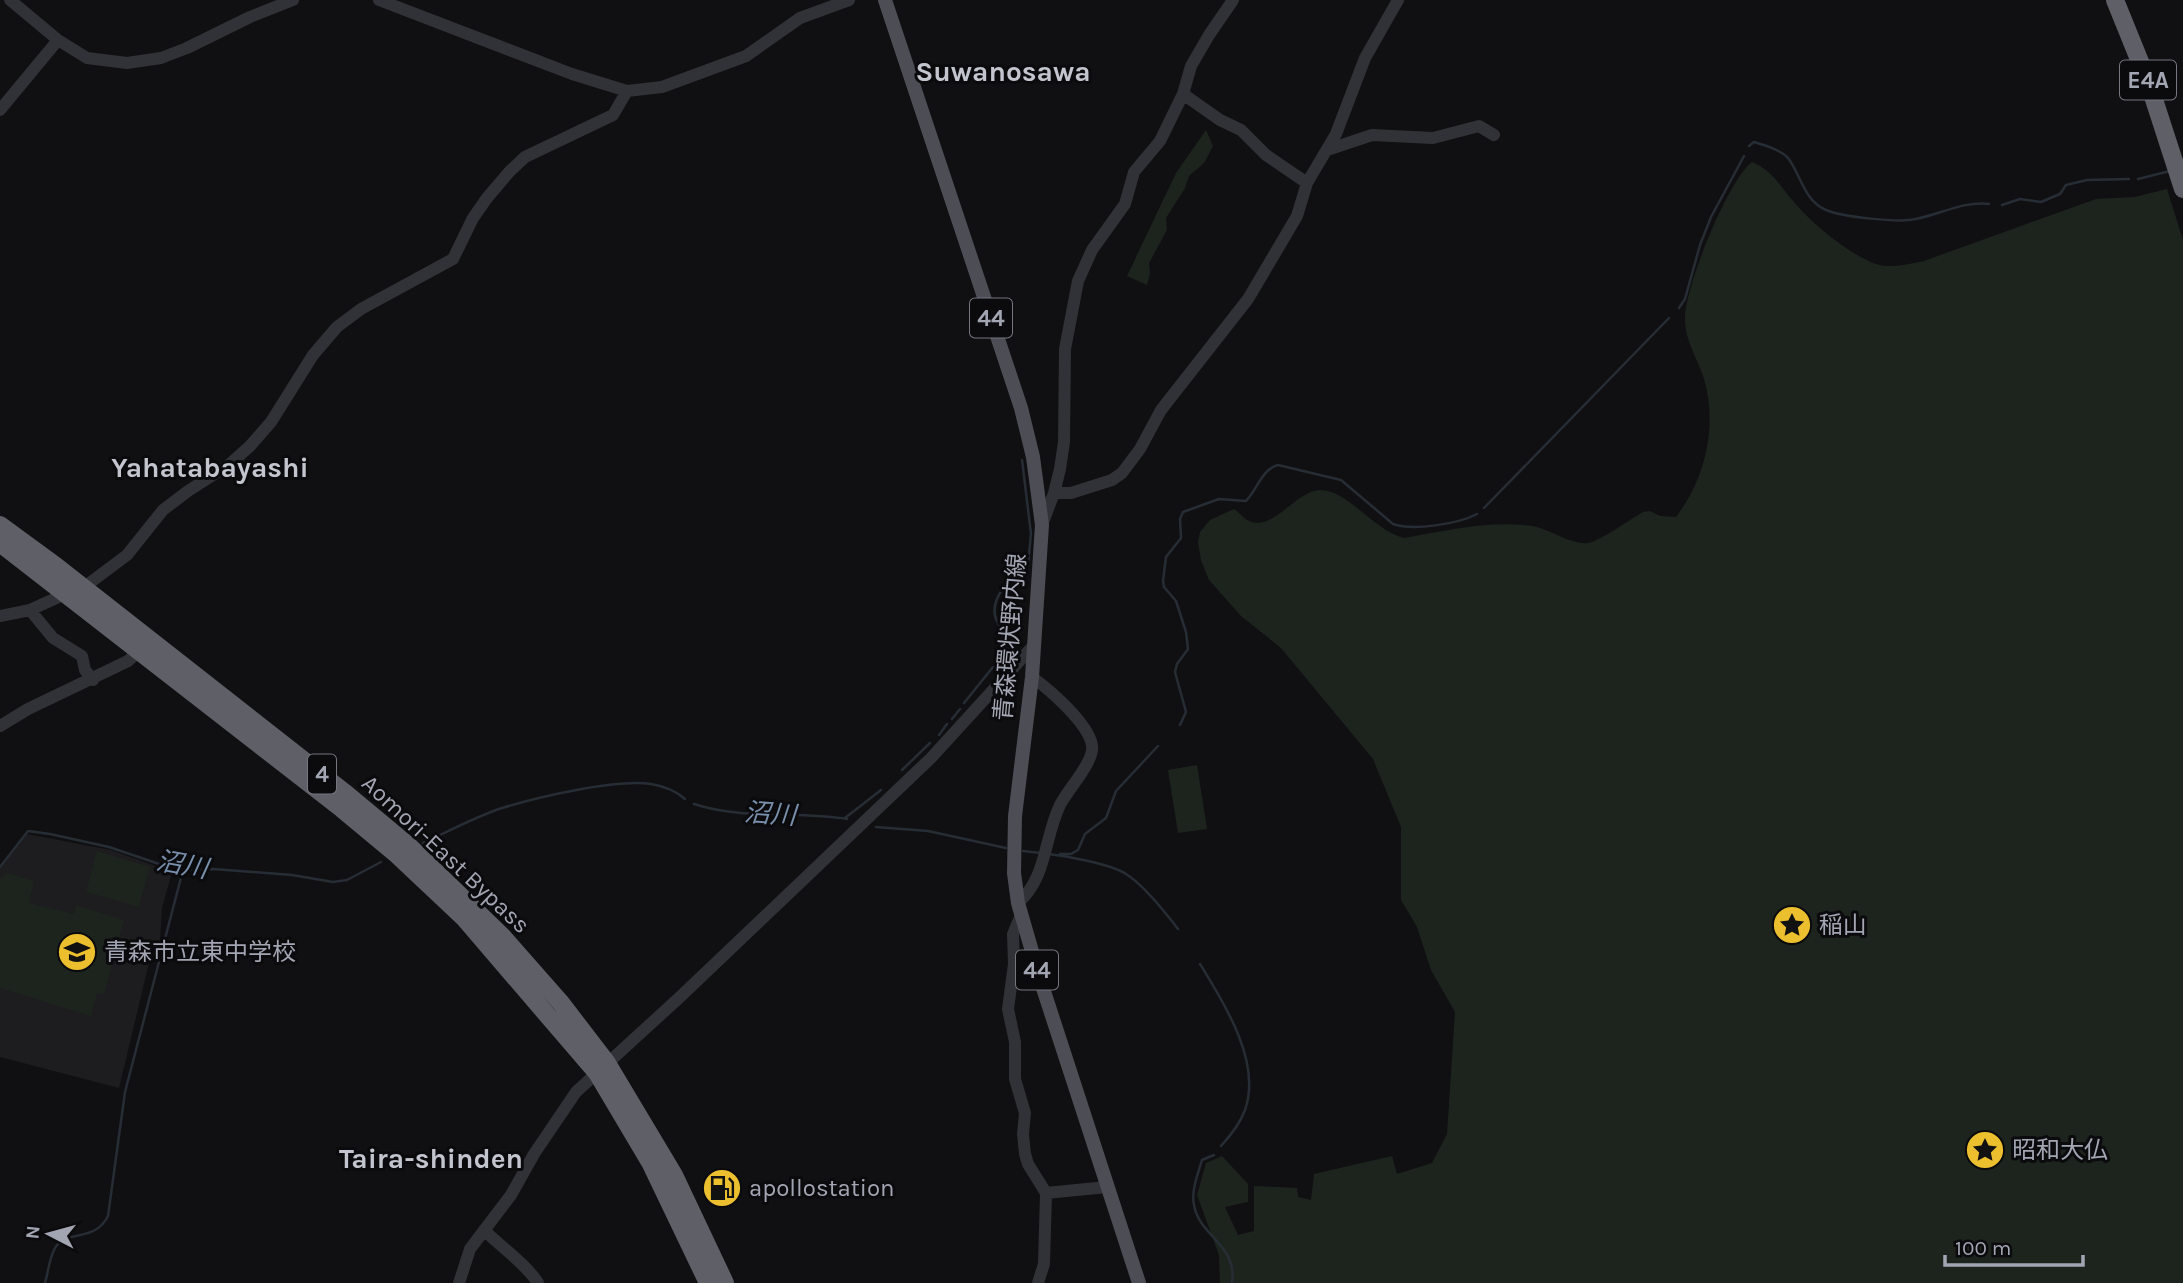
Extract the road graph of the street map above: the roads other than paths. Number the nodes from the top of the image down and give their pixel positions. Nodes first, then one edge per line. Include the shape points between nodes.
1 (10, 0) edge
2 (293, 0) edge
3 (379, 0) edge
4 (849, 0) edge
5 (885, 0) edge
6 (1233, 0) edge
7 (1398, 0) edge
8 (2115, 0) edge
9 (58, 40) junction
10 (627, 91) junction
11 (1182, 94) junction
12 (0, 110) edge
13 (1494, 135) dead end
14 (1327, 150) junction
15 (1307, 183) junction
16 (2182, 187) edge
17 (1055, 493) junction
18 (0, 525) edge
19 (1042, 525) junction
20 (0, 544) edge
21 (83, 588) junction
22 (65, 594) junction
23 (30, 610) junction
24 (0, 616) edge
25 (1034, 645) junction
26 (138, 652) junction
27 (1032, 677) junction
28 (93, 680) junction
29 (0, 726) edge
30 (1020, 909) junction
31 (602, 1068) junction
32 (1107, 1187) junction
33 (1046, 1193) junction
34 (484, 1230) junction
35 (706, 1282) edge
36 (459, 1283) edge
37 (538, 1283) edge
38 (725, 1283) edge
39 (1038, 1283) edge
40 (1139, 1283) edge

1 - 9 street
2 - 9 street via 161,58 127,62 87,58
3 - 10 street
4 - 10 street via 800,18 746,56 662,87
5 - 19 main road, 青森環状野内線 / 44 via 1021,408
6 - 11 street via 1191,66
7 - 14 street via 1371,47
8 - 16 highway, E4A via 2149,84
9 - 12 street
10 - 21 street via 612,116 525,157 510,171 480,208 453,259 337,327 250,446 163,510 127,555
11 - 15 street via 1241,130 1266,155
11 - 17 street via 1160,141 1134,172 1125,204 1078,281 1065,349 1064,442
13 - 14 street via 1479,126 1433,138 1372,135
14 - 15 street
15 - 17 street via 1297,216 1255,288 1161,410 1122,473 1080,491
17 - 19 street
18 - 21 highway, Aomori-East Bypass / 4
19 - 25 main road, 青森環状野内線 / 44
20 - 22 highway, Aomori-East Bypass / 4
21 - 22 street
21 - 31 highway, Aomori-East Bypass / 4 via 410,847 502,936 561,1003
22 - 23 street
22 - 26 highway, Aomori-East Bypass / 4
23 - 24 street
23 - 28 street via 53,638 82,656
25 - 27 main road, 青森環状野内線 / 44
25 - 31 street via 931,758
26 - 28 street
26 - 31 highway, Aomori-East Bypass / 4 via 395,853 464,918
27 - 30 main road, 青森環状野内線 / 44 via 1013,847
27 - 30 street via 1068,708 1093,750 1058,809 1038,877
28 - 29 street
30 - 32 main road, 青森環状野内線 / 44
30 - 33 street via 1013,934 1008,1009 1015,1042 1015,1079 1025,1113 1025,1154
31 - 34 street via 576,1091 512,1195
31 - 35 highway, Aomori-East Bypass / 4
31 - 38 highway, Aomori-East Bypass / 4 via 674,1175
32 - 33 street
32 - 40 main road, 青森環状野内線 / 44
33 - 39 street via 1044,1264
34 - 36 street via 470,1249
34 - 37 street via 530,1269

